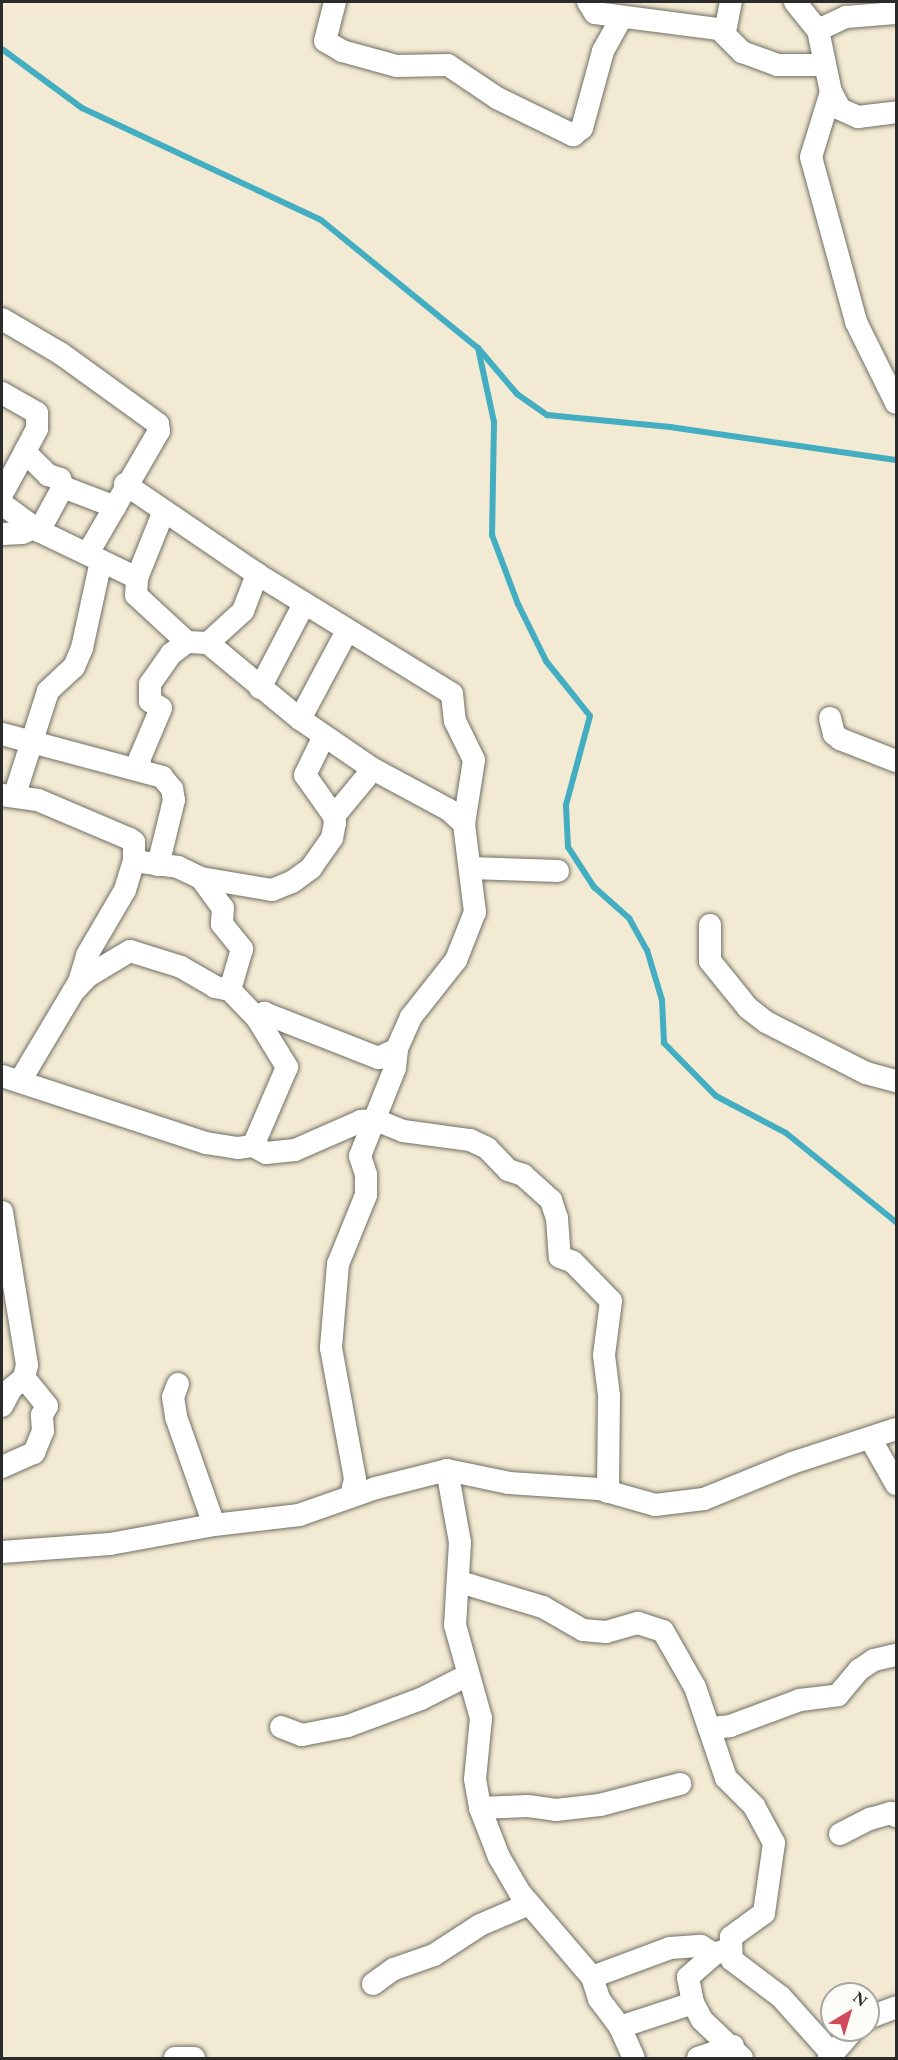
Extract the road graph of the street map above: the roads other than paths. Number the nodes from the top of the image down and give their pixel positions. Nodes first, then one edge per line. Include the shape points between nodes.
1 (335, 2) edge
2 (588, 2) edge
3 (731, 2) edge
4 (795, 2) edge
5 (865, 8) edge
6 (897, 13) edge
7 (621, 18) junction
8 (818, 30) junction
9 (725, 32) junction
10 (824, 65) junction
11 (831, 92) junction
12 (897, 112) edge
13 (2, 319) edge
14 (2, 393) edge
15 (897, 403) edge
16 (25, 452) junction
17 (125, 484) junction
18 (63, 487) junction
19 (2, 506) edge
20 (115, 507) junction
21 (164, 511) junction
22 (37, 529) junction
23 (2, 534) edge
24 (95, 557) junction
25 (257, 574) junction
26 (137, 578) junction
27 (304, 604) junction
28 (347, 631) junction
29 (197, 643) junction
30 (260, 688) junction
31 (830, 718) dead end
32 (300, 719) junction
33 (2, 734) edge
34 (324, 736) junction
35 (32, 740) junction
36 (897, 760) edge
37 (139, 769) junction
38 (374, 769) junction
39 (8, 795) edge
40 (334, 816) junction
41 (464, 824) junction
42 (134, 861) junction
43 (158, 865) junction
44 (471, 868) junction
45 (558, 871) dead end
46 (201, 878) junction
47 (710, 925) dead end
48 (230, 990) junction
49 (73, 993) junction
50 (257, 1018) junction
51 (397, 1049) junction
52 (11, 1079) edge
53 (897, 1081) edge
54 (376, 1120) junction
55 (253, 1146) junction
56 (2, 1212) edge
57 (6, 1262) edge
58 (24, 1378) junction
59 (178, 1384) dead end
60 (2, 1406) edge
61 (897, 1429) edge
62 (870, 1438) junction
63 (2, 1467) edge
64 (447, 1470) junction
65 (897, 1484) edge
66 (608, 1491) junction
67 (351, 1497) junction
68 (213, 1525) junction
69 (2, 1552) edge
70 (460, 1582) junction
71 (897, 1655) edge
72 (468, 1675) junction
73 (281, 1727) dead end
74 (709, 1728) junction
75 (680, 1784) dead end
76 (480, 1808) junction
77 (897, 1816) edge
78 (840, 1834) dead end
79 (529, 1904) junction
80 (721, 1951) junction
81 (592, 1977) junction
82 (373, 1984) dead end
83 (693, 2003) junction
84 (897, 2007) edge
85 (880, 2013) edge
86 (620, 2027) junction
87 (842, 2042) edge
88 (737, 2052) edge
89 (830, 2056) edge
90 (175, 2058) edge
91 (194, 2058) edge
92 (634, 2058) edge
93 (698, 2058) edge

1 - 7 street via 325,41 342,51 397,66 448,65 497,98 573,135 582,128 603,51
2 - 7 street via 596,13
3 - 9 street
4 - 8 street
5 - 6 street
5 - 8 street
7 - 9 street via 649,23 681,21
8 - 10 street
9 - 10 street via 728,42 742,52 777,65
10 - 11 street
11 - 12 street via 840,109 858,117
11 - 15 street via 811,157 856,322
13 - 17 street via 60,353 158,424 159,431
14 - 16 street via 37,413 37,429
16 - 18 street via 48,475 60,479
16 - 19 street
17 - 20 street
17 - 21 street
18 - 20 street
18 - 22 street
19 - 22 street
20 - 24 street
21 - 25 street
21 - 26 street
22 - 23 street
22 - 24 street
24 - 26 street
24 - 35 street via 82,648 74,666 48,691
25 - 27 street
25 - 29 street via 243,611
26 - 29 street via 136,595
27 - 28 street
27 - 30 street
28 - 32 street
28 - 41 street via 452,694 455,721 474,760
29 - 30 street
29 - 37 street via 171,654 150,684 150,700 160,708
30 - 32 street
31 - 36 street via 834,734 840,739
32 - 34 street
33 - 35 street
34 - 38 street
34 - 40 street via 305,775
35 - 37 street
35 - 39 street
37 - 43 street via 162,777 172,789 174,800
38 - 40 street
38 - 41 street via 449,810
39 - 42 street via 38,800 130,839 134,842
40 - 46 street via 332,838 325,851 292,882 272,890
41 - 44 street
42 - 43 street
42 - 49 street via 124,890 92,943
43 - 46 street via 178,867
44 - 45 street
44 - 51 street via 475,912 456,960 411,1017
46 - 48 street via 222,908 222,924 242,949
47 - 53 street via 710,961 748,1008 766,1022 866,1073
48 - 49 street via 215,987 182,967 130,951 88,976
48 - 50 street
49 - 52 street
50 - 51 street via 264,1013 378,1058
50 - 55 street via 287,1067
51 - 54 street via 395,1068
52 - 55 street via 206,1143
54 - 55 street via 361,1121 295,1150 267,1153
54 - 66 street via 403,1131 470,1140 487,1148 508,1170 523,1174 551,1200 557,1218 560,1257 573,1262 611,1300 604,1355 609,1396
54 - 67 street via 360,1156 366,1175 366,1195 338,1264 332,1328 331,1348 355,1479
56 - 57 street
57 - 58 street via 27,1365
58 - 60 street via 11,1389
58 - 63 street via 47,1406 42,1415 44,1431 34,1453
59 - 68 street via 173,1397 176,1417
61 - 62 street
62 - 65 street
62 - 66 street via 792,1463 704,1499 655,1505
64 - 66 street via 509,1483
64 - 67 street
64 - 70 street via 460,1542
67 - 68 street via 299,1515
68 - 69 street via 110,1544
70 - 72 street via 455,1625
70 - 74 street via 543,1607 583,1630 606,1632 638,1623 663,1631 695,1687
71 - 74 street via 874,1660 838,1695 800,1700 730,1726
72 - 73 street via 421,1699 348,1726 302,1736
72 - 76 street via 481,1718 475,1779
74 - 80 street via 726,1778 754,1806 774,1843 764,1912 757,1921 739,1929
75 - 76 street via 600,1805 556,1810 528,1806
76 - 79 street via 499,1857
77 - 78 street via 891,1813 870,1819
79 - 81 street
79 - 82 street via 480,1925 434,1955 394,1969
80 - 81 street via 700,1946 670,1948
80 - 83 street via 688,1977
80 - 89 street via 781,1997
81 - 86 street via 599,2000
83 - 86 street
83 - 88 street via 702,2020
84 - 85 street
86 - 92 street
87 - 89 street
88 - 93 street
90 - 91 street

